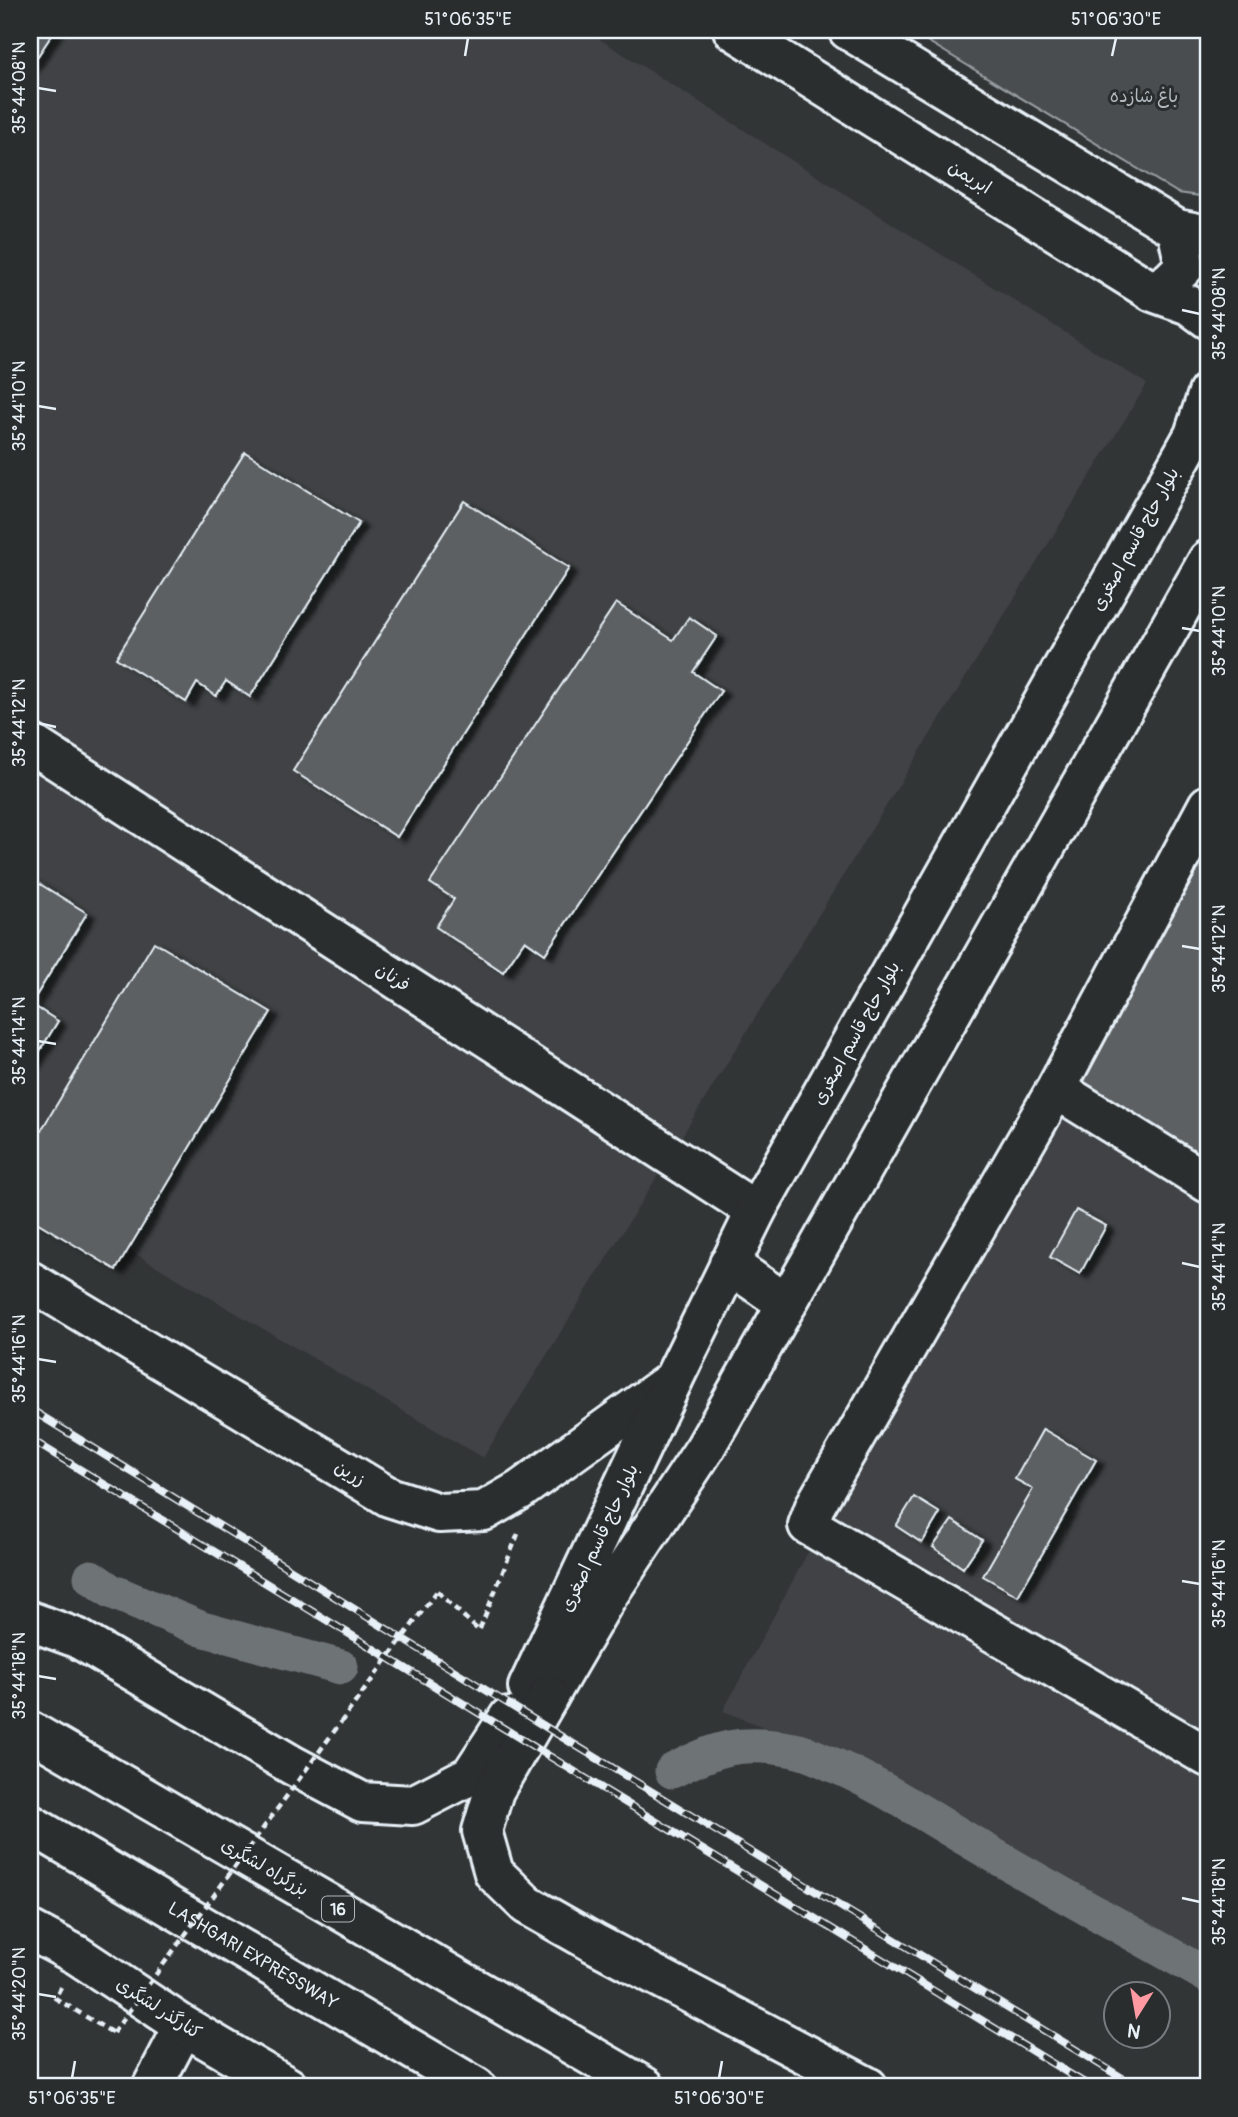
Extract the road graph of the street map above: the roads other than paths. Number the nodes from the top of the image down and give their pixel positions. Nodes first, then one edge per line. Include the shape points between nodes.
1 (733, 30) edge
2 (848, 30) edge
3 (1192, 232) edge
4 (1153, 292) junction
5 (1208, 319) edge
6 (1208, 393) edge
7 (1201, 432) edge
8 (1208, 560) edge
9 (30, 743) edge
10 (1208, 805) edge
11 (1056, 1089) junction
12 (1208, 1183) edge
13 (756, 1211) junction
14 (729, 1264) junction
15 (30, 1281) edge
16 (787, 1304) junction
17 (673, 1380) junction
18 (30, 1621) edge
19 (539, 1691) junction
20 (30, 1731) edge
21 (1208, 1757) edge
22 (30, 1824) edge
23 (30, 1930) edge
24 (184, 2025) junction
25 (152, 2087) edge
26 (288, 2087) edge
27 (476, 2087) edge
28 (645, 2087) edge
29 (868, 2087) edge

1 - 4 main road, ابریمن
2 - 3 main road
3 - 4 main road via 1185,266
4 - 5 main road, ابریمن via 1188,305
6 - 7 main road, بلوار حاج قاسم اصغری
7 - 13 main road, بلوار حاج قاسم اصغری
8 - 16 main road, بلوار حاج قاسم اصغری
9 - 13 main road, فرنان
10 - 11 main road
11 - 12 main road
11 - 21 main road via 808,1525
13 - 14 main road, بلوار حاج قاسم اصغری
14 - 16 main road
14 - 17 main road, بلوار حاج قاسم اصغری
15 - 17 main road, زرین via 389,1497 439,1513 484,1511
16 - 19 main road, بلوار حاج قاسم اصغری via 705,1448
17 - 19 main road, بلوار حاج قاسم اصغری
18 - 19 main road via 77,1638 362,1802 413,1805 471,1775
19 - 29 main road via 494,1791 482,1831 494,1872 527,1905
20 - 28 main road, بزرگراه لشگری / 16
22 - 27 main road, LASHGARI EXPRESSWAY
23 - 24 main road, کنارگذر لشگری
24 - 25 main road
24 - 26 main road, کنارگذر لشگری

